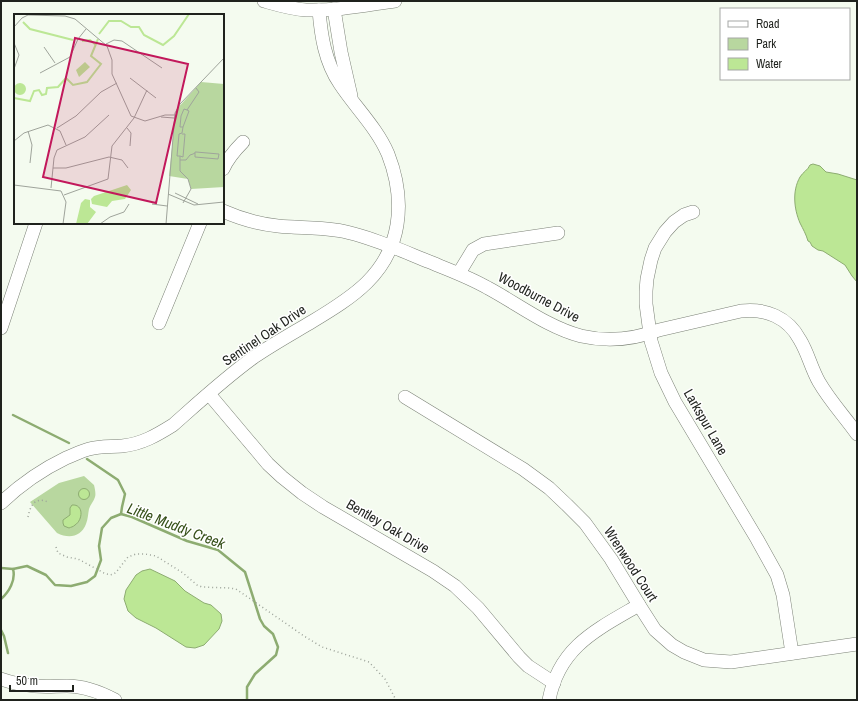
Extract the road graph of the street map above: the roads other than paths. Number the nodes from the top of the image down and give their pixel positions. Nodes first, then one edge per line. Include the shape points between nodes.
1 (264, 1) edge
2 (395, 1) edge
3 (334, 9) junction
4 (319, 10) junction
5 (352, 100) junction
6 (243, 142) dead end
7 (224, 167) edge
8 (224, 211) edge
9 (694, 212) dead end
10 (36, 224) edge
11 (200, 224) edge
12 (558, 233) dead end
13 (391, 246) junction
14 (459, 274) junction
15 (159, 324) dead end
16 (1, 328) edge
17 (650, 334) junction
18 (209, 394) junction
19 (405, 397) dead end
20 (857, 434) edge
21 (1, 503) edge
22 (639, 605) junction
23 (857, 644) edge
24 (792, 653) junction
25 (1, 679) edge
26 (554, 683) junction
27 (115, 700) edge
28 (549, 700) edge

1 - 4 street via 287,7
2 - 3 street
3 - 4 street
3 - 5 street, Sentinel Oak Drive
4 - 5 street, Sentinel Oak Drive via 322,39 329,62 339,84
5 - 13 street, Sentinel Oak Drive via 381,142 396,177 399,215
6 - 7 street
8 - 13 street, Woodburne Drive via 260,224 336,230
9 - 17 street, Larkspur Lane via 674,222 655,248 646,291
10 - 16 street
11 - 15 street
12 - 14 street via 478,246
13 - 14 street, Woodburne Drive
13 - 18 street, Sentinel Oak Drive via 375,274 352,296 254,357
14 - 17 street, Woodburne Drive via 489,288 560,329 584,337 603,339
17 - 20 street, Woodburne Drive via 741,311 761,311 780,318 796,332 818,381
17 - 24 street, Larkspur Lane via 654,354 675,402 777,575 783,595
18 - 21 street, Sentinel Oak Drive via 173,425 155,436 134,444 78,452 39,472
18 - 26 street, Bentley Oak Drive via 282,477 323,507 455,586 478,608 528,666
19 - 22 street, Wrenwood Court via 524,468 549,488 597,538
22 - 24 street, Wrenwood Court via 655,630 664,638 684,652 704,660 731,662
22 - 26 street via 583,640 566,659
23 - 24 street, Wrenwood Court
25 - 27 street via 35,686 81,688
26 - 28 street

